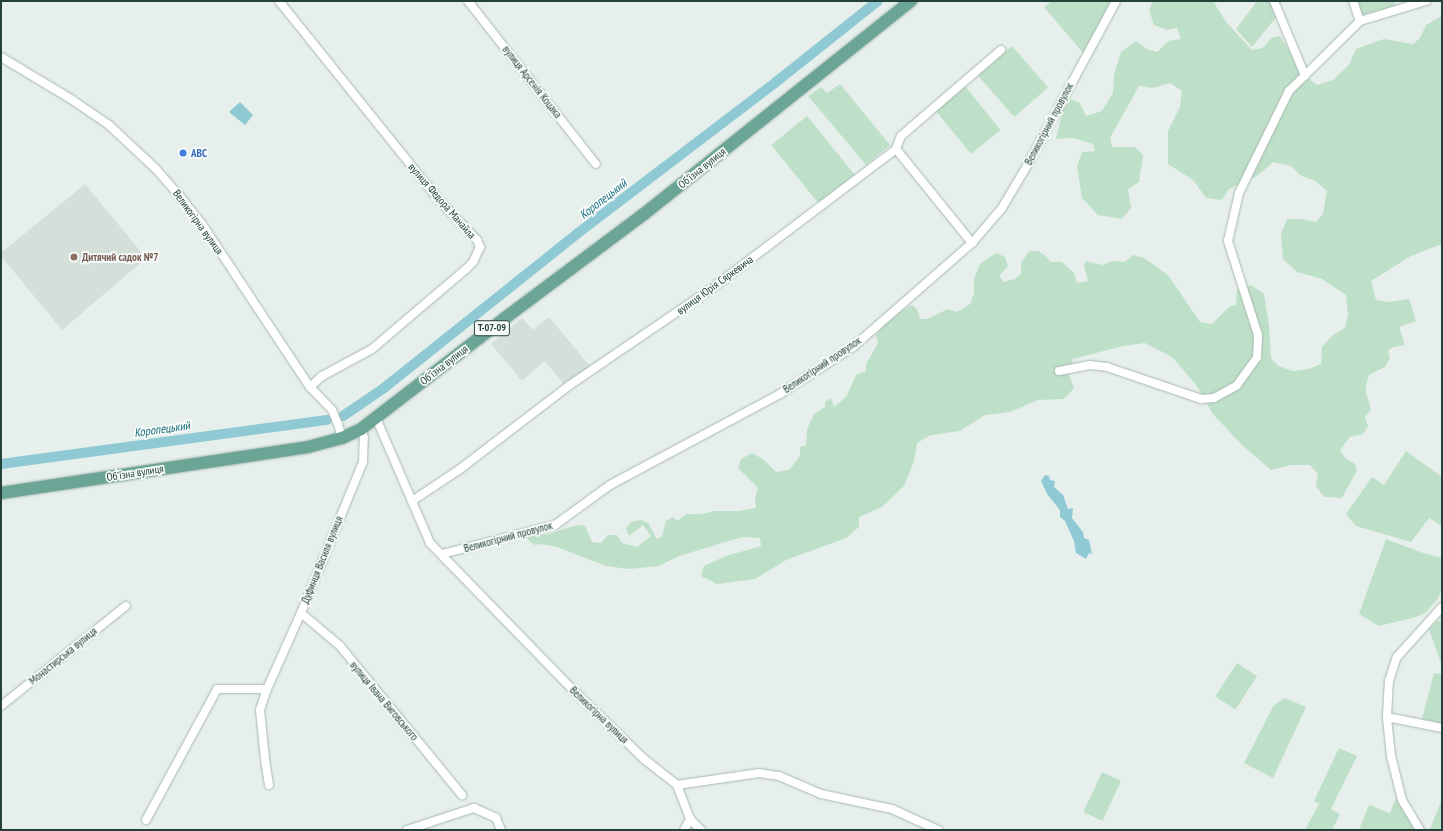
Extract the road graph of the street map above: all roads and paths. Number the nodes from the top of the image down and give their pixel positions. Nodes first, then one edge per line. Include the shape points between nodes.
1 (279, 1) edge
2 (468, 1) edge
3 (911, 1) edge
4 (1116, 1) edge
5 (1274, 1) edge
6 (1353, 1) edge
7 (1426, 1) edge
8 (1360, 21) junction
9 (1001, 50) dead end
10 (1, 57) edge
11 (1305, 76) junction
12 (896, 149) junction
13 (596, 164) dead end
14 (972, 243) junction
15 (1059, 371) dead end
16 (310, 387) junction
17 (376, 418) junction
18 (361, 429) junction
19 (342, 438) junction
20 (1, 493) edge
21 (412, 502) junction
22 (442, 554) junction
23 (126, 606) dead end
24 (1442, 607) edge
25 (301, 613) junction
26 (267, 689) junction
27 (1, 706) edge
28 (1387, 717) junction
29 (1442, 728) edge
30 (269, 784) dead end
31 (677, 785) junction
32 (462, 794) dead end
33 (690, 819) junction
34 (146, 820) dead end
35 (407, 830) edge
36 (500, 830) edge
37 (684, 830) edge
38 (701, 830) edge
39 (938, 830) edge
40 (1420, 830) edge

1 - 16 street, вулиця Федора Манайла via 438,199 477,240 480,248 466,269 372,349 322,376
2 - 13 street, вулиця Арсенія Коцака
3 - 17 main road, Обʼїзна вулиця / Т-07-09 via 644,214
4 - 14 street, Великогірний провулок via 1002,208
5 - 11 street
6 - 8 street
7 - 8 street
8 - 11 street
9 - 12 street, вулиця Юрія Сяркевича via 901,136
10 - 16 street, Великогірна вулиця via 95,114 156,169 202,224
11 - 15 street via 1290,91 1239,193 1228,241 1258,335 1257,357 1237,385 1214,398 1201,399 1107,367 1089,365
12 - 14 street
12 - 21 street, вулиця Юрія Сяркевича via 715,286 570,385 460,469
14 - 22 street, Великогірний провулок via 852,347 780,394 616,482 554,525
16 - 19 street, Великогірна вулиця via 332,410
17 - 18 main road, Обʼїзна вулиця / Т-07-09
17 - 21 street, Великогірна вулиця
18 - 19 main road, Обʼїзна вулиця / Т-07-09
18 - 25 street, Дуфинця Василя вулиця via 364,438 363,462
19 - 20 main road, Обʼїзна вулиця / Т-07-09 via 308,447
21 - 22 street, Великогірна вулиця via 430,543
22 - 31 street, Великогірна вулиця via 563,680 644,759
23 - 27 street, Монастирська вулиця
24 - 28 street via 1397,657 1389,681
25 - 26 street, Дуфинця Василя вулиця
25 - 32 street, вулиця Івана Виговського via 340,646
26 - 30 street, Дуфинця Василя вулиця via 260,710
26 - 34 street via 217,689
28 - 29 street
28 - 40 street via 1391,756 1402,800
31 - 33 street
31 - 39 street via 758,773 779,776 821,794 892,809
33 - 37 street
33 - 38 street
35 - 36 street via 474,808 496,818

